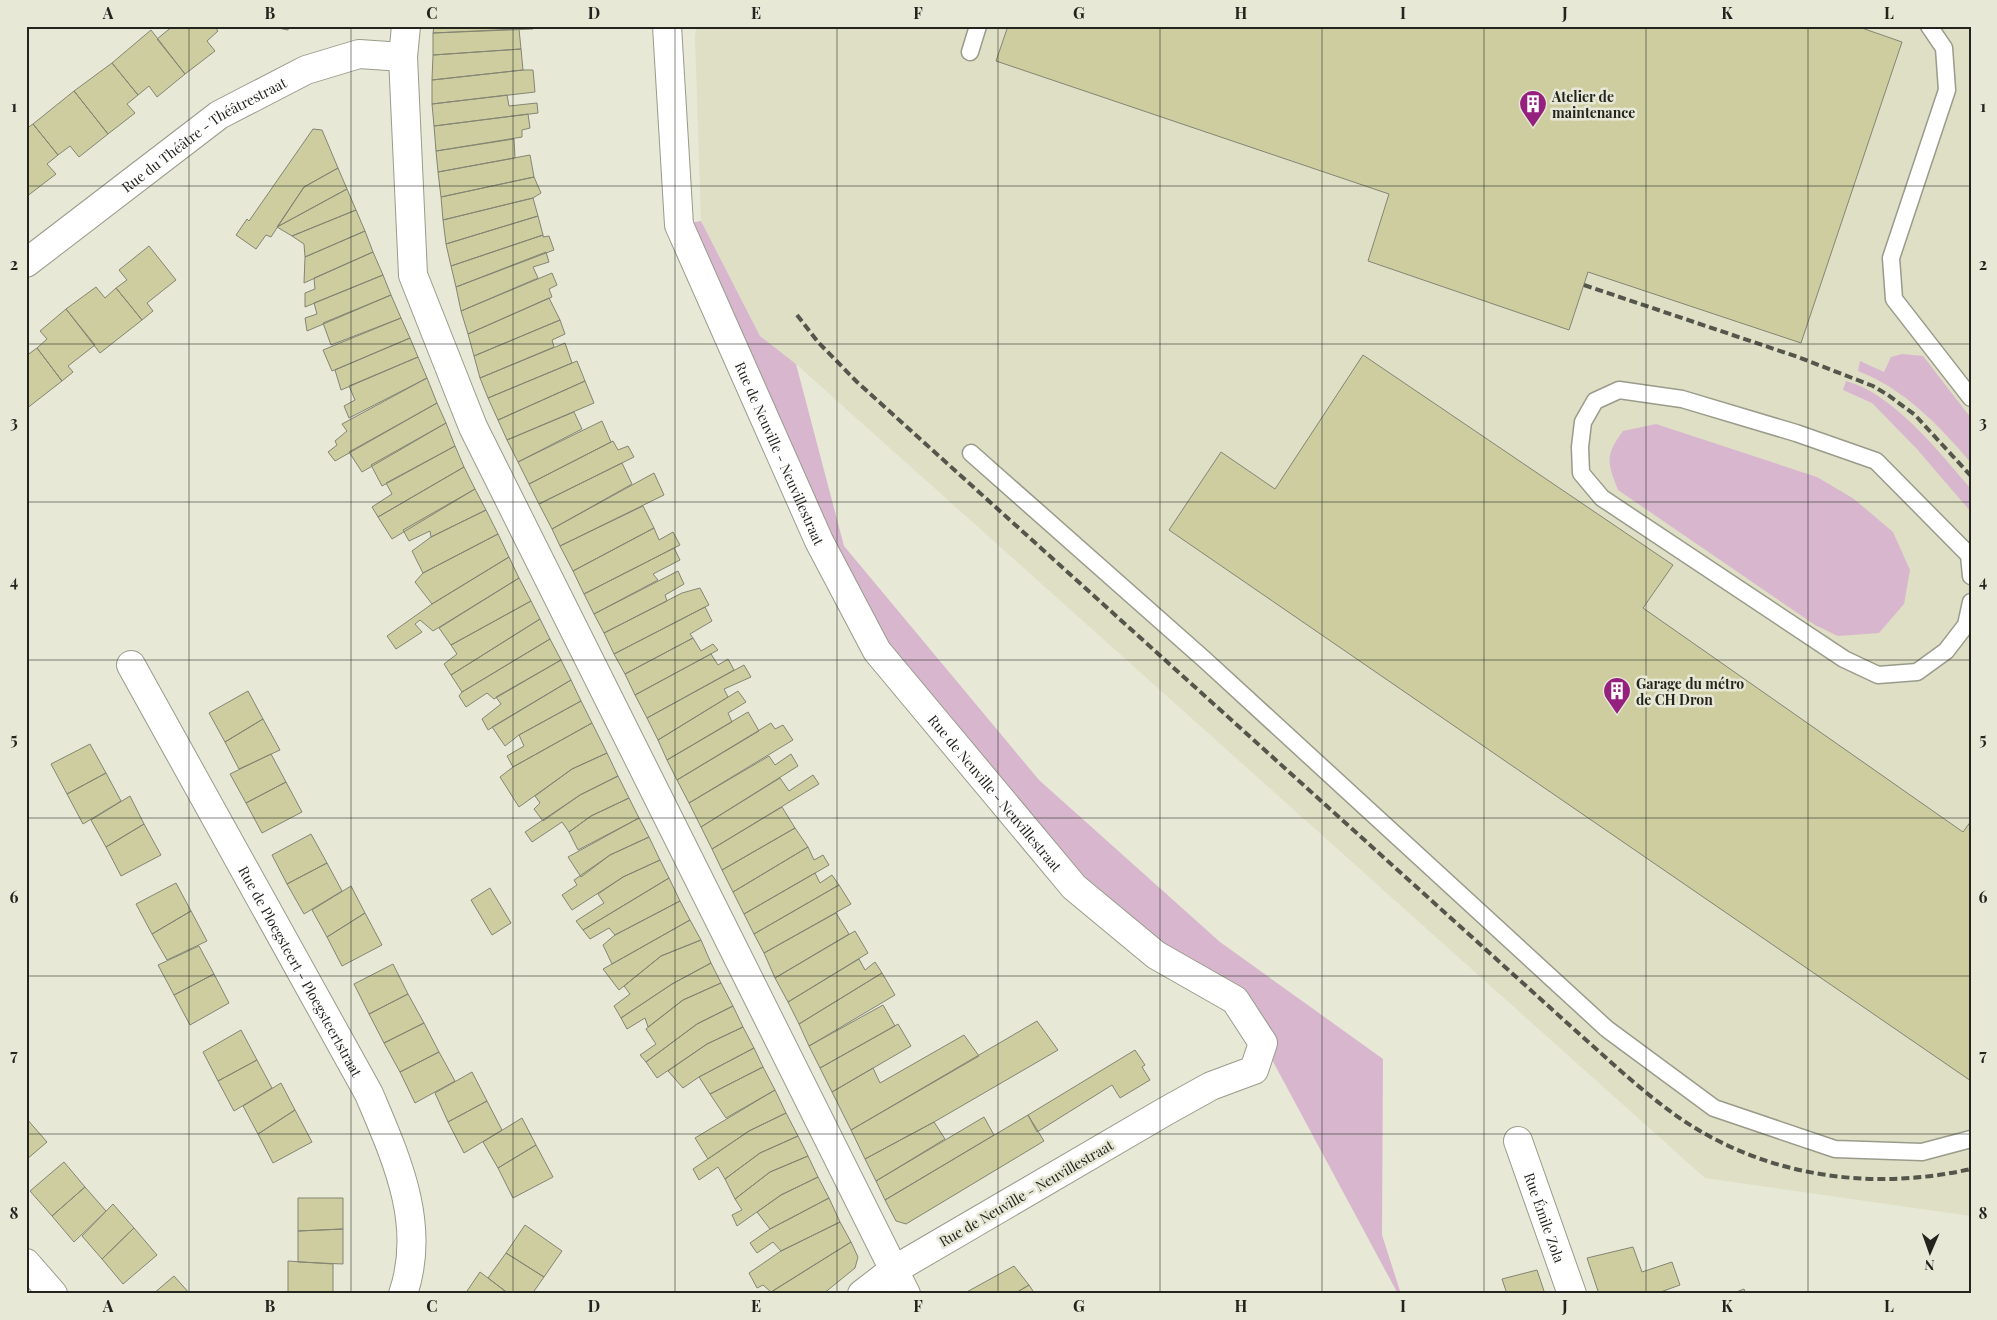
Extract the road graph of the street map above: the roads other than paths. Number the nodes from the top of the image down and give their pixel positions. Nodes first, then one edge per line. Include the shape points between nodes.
1 (406, 26) edge
2 (667, 26) edge
3 (978, 26) edge
4 (1929, 26) edge
5 (970, 52) dead end
6 (403, 57) junction
7 (26, 263) edge
8 (1971, 398) edge
9 (971, 452) dead end
10 (1970, 555) edge
11 (1971, 576) edge
12 (1971, 602) edge
13 (1968, 626) edge
14 (131, 665) dead end
15 (1971, 1139) edge
16 (1518, 1141) dead end
17 (26, 1263) edge
18 (892, 1271) junction
19 (53, 1294) edge
20 (403, 1294) edge
21 (862, 1294) edge
22 (906, 1294) edge
23 (1572, 1294) edge

1 - 6 street
2 - 18 street, Rue de Neuville - Neuvillestraat via 678,225 820,541 878,651 1074,887 1156,955 1236,1000 1263,1043 1254,1070 1211,1086
3 - 5 lane
4 - 8 lane via 1944,48 1947,90 1891,258 1894,299
6 - 7 street, Rue du Théâtre - Théâtrestraat via 358,54 306,70 220,115
6 - 18 street via 413,275 473,427
9 - 15 lane via 1205,660 1608,1029 1714,1108 1835,1150 1922,1152
10 - 11 lane
10 - 13 lane via 1876,461 1796,433 1682,399 1619,390 1595,401 1583,422 1581,473 1602,498 1844,659 1878,675 1917,672 1946,652
12 - 13 lane
14 - 20 street, Rue de Ploegsteert - Ploegsteertstraat via 372,1103 394,1153 409,1206 413,1246
16 - 23 street, Rue Émile Zola
17 - 19 street
18 - 21 street, Rue de Neuville - Neuvillestraat
18 - 22 street

